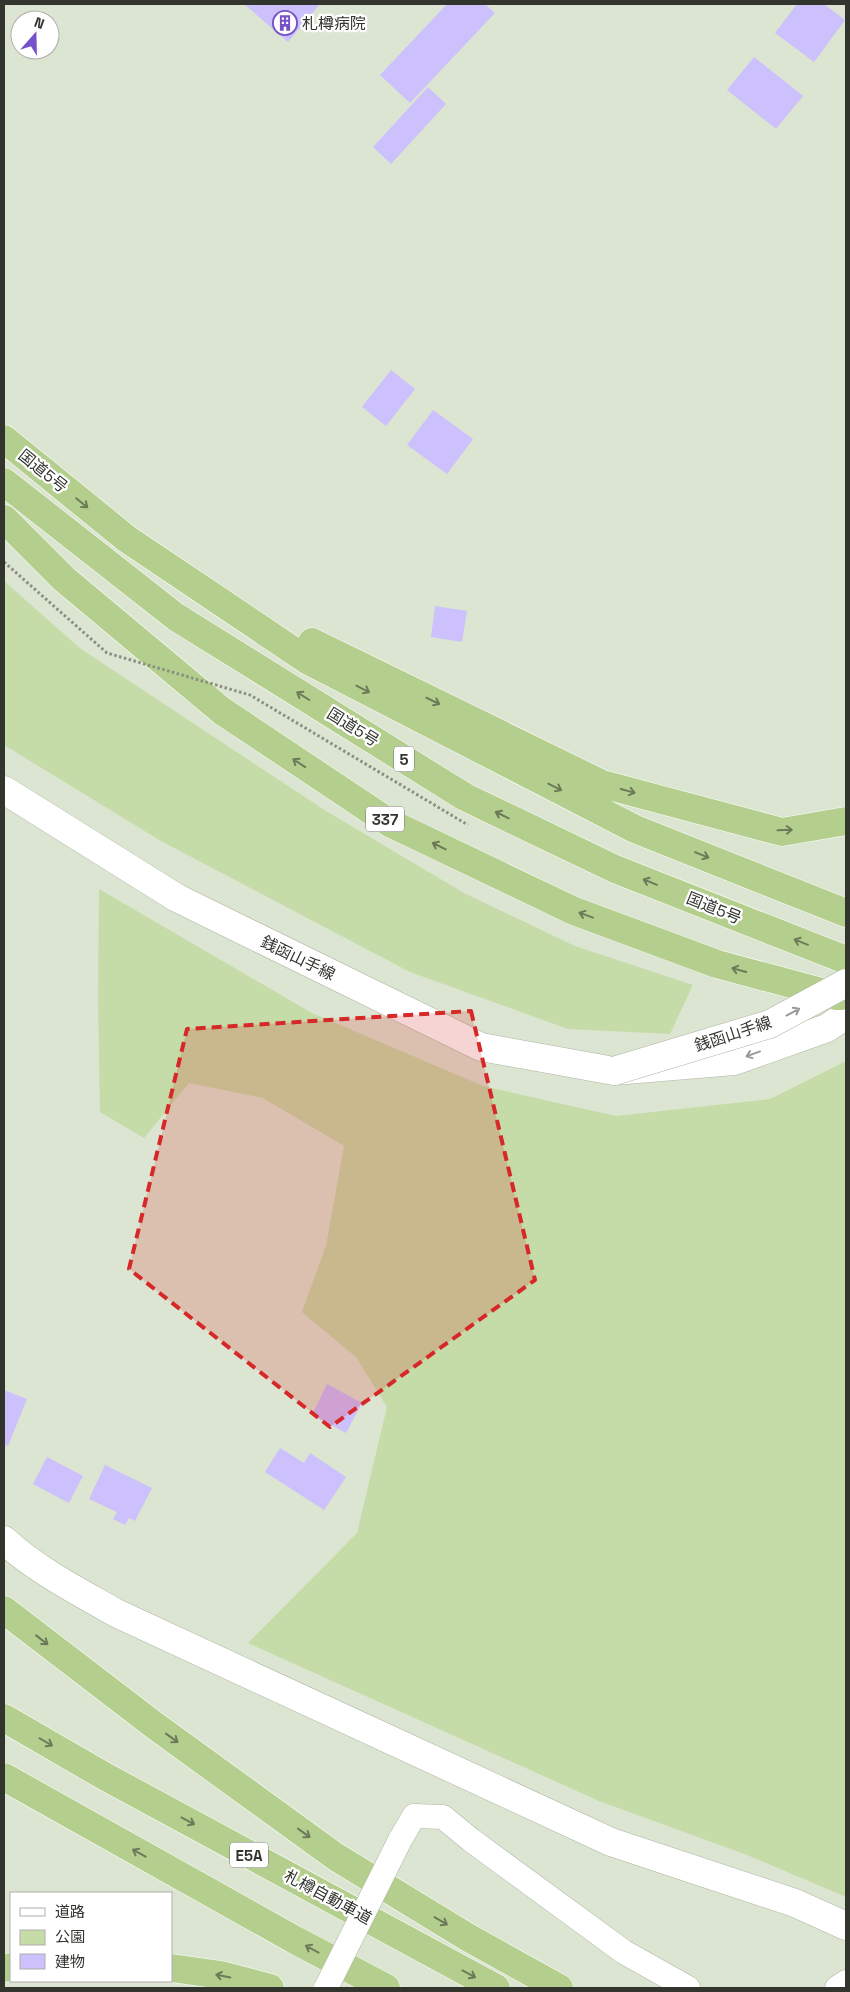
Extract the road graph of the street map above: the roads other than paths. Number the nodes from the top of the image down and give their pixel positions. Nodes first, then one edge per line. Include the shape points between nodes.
1 (4, 440) edge
2 (4, 482) edge
3 (4, 519) edge
4 (127, 540) junction
5 (4, 790) edge
6 (846, 821) edge
7 (846, 913) edge
8 (846, 960) edge
9 (844, 998) edge
10 (4, 1540) edge
11 (4, 1610) edge
12 (4, 1718) edge
13 (4, 1777) edge
14 (846, 1926) edge
15 (172, 1968) edge
16 (846, 1982) edge
17 (270, 1988) edge
18 (326, 1988) edge
19 (386, 1988) edge
20 (496, 1988) edge
21 (559, 1988) edge
22 (688, 1988) edge
23 (837, 1988) edge

1 -> 4 highway, 国道5号
8 -> 2 highway, 国道5号 / 5 via 615,869 465,797 176,617
9 -> 3 highway, 337 via 717,964 574,910 390,823 222,712 64,579
4 -> 6 highway via 293,632 602,784 782,832
4 -> 7 highway, 国道5号 via 307,660 635,829
5 - 9 street, 銭函山手線, bridge via 177,898 480,1048 614,1071
10 - 14 street via 65,1583 116,1613 602,1838 795,1903
11 -> 21 highway via 154,1726 336,1857
12 -> 20 highway, 札樽自動車道 / E5A via 115,1782
19 -> 13 highway
17 -> 15 highway via 221,1975
16 - 23 street
18 - 22 street, bridge via 414,1816 443,1816 624,1952

